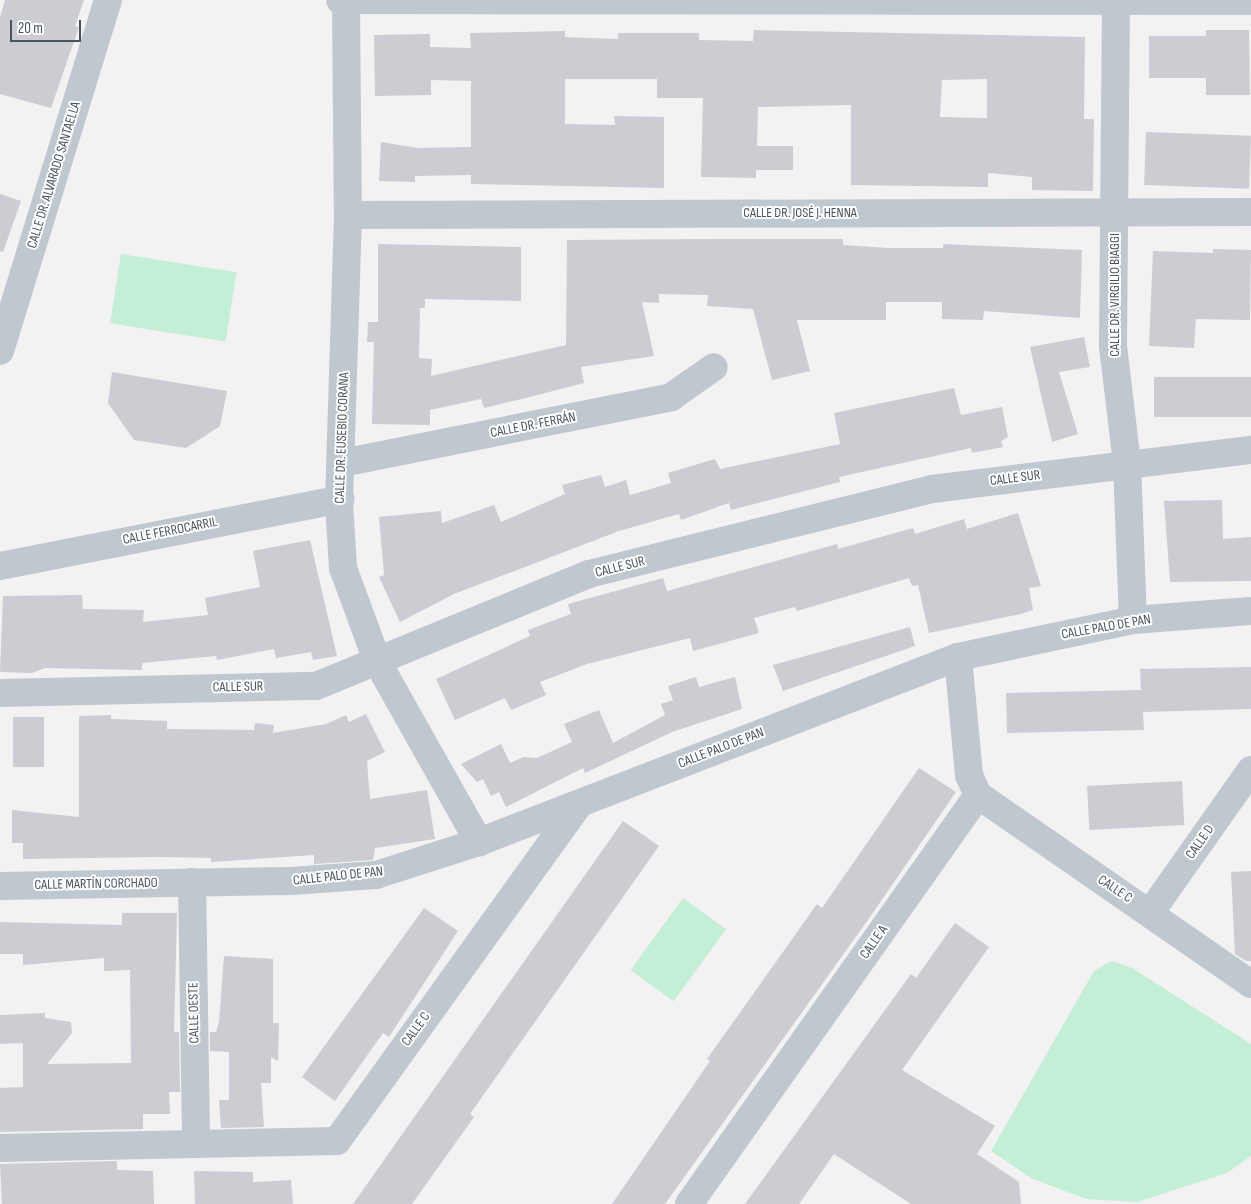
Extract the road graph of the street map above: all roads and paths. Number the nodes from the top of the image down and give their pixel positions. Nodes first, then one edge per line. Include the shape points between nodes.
1 (108, 0) edge
2 (343, 1) edge
3 (1116, 1) edge
4 (1251, 1) edge
5 (1115, 212) junction
6 (1251, 212) edge
7 (348, 215) junction
8 (0, 351) edge
9 (714, 367) dead end
10 (1251, 450) edge
11 (342, 463) junction
12 (1127, 464) junction
13 (340, 499) junction
14 (0, 566) edge
15 (1251, 610) edge
16 (1132, 620) junction
17 (958, 657) junction
18 (378, 663) junction
19 (0, 693) edge
20 (1251, 770) edge
21 (978, 795) junction
22 (578, 804) junction
23 (479, 842) junction
24 (192, 882) junction
25 (0, 886) edge
26 (1150, 913) junction
27 (1251, 984) edge
28 (196, 1144) junction
29 (0, 1148) edge
30 (689, 1204) edge

1 - 8 street, CALLE DR. ALVARADO SANTAELLA
2 - 3 street
2 - 7 street, CALLE DR. EUSEBIO CORANA
3 - 4 street
3 - 5 street, CALLE DR. VIRGILIO BIAGGI
5 - 6 street, CALLE DR. JOSÉ J. HENNA
5 - 7 street, CALLE DR. JOSÉ J. HENNA
5 - 12 street, CALLE DR. VIRGILIO BIAGGI via 1113,346
7 - 11 street, CALLE DR. EUSEBIO CORANA
9 - 11 street, CALLE DR. FERRÁN via 671,397
10 - 12 street, CALLE SUR
11 - 13 street, CALLE DR. EUSEBIO CORANA
12 - 16 street, CALLE DR. VIRGILIO BIAGGI
12 - 18 street, CALLE SUR via 932,488 589,574
13 - 14 street, CALLE FERROCARRIL
13 - 18 street, CALLE DR. EUSEBIO CORANA via 343,568
15 - 16 street, CALLE PALO DE PAN
16 - 17 street, CALLE PALO DE PAN
17 - 21 street via 969,775
17 - 22 street, CALLE PALO DE PAN
18 - 19 street, CALLE SUR via 316,686
18 - 23 street, CALLE DR. EUSEBIO CORANA
20 - 26 street, CALLE D
21 - 26 street, CALLE C
21 - 30 street, CALLE A
22 - 23 street, CALLE PALO DE PAN
22 - 28 street, CALLE C via 337,1141
23 - 24 street, CALLE PALO DE PAN via 376,874 291,881
24 - 25 street, CALLE MARTÍN CORCHADO
24 - 28 street, CALLE OESTE
26 - 27 street, CALLE C
28 - 29 street

